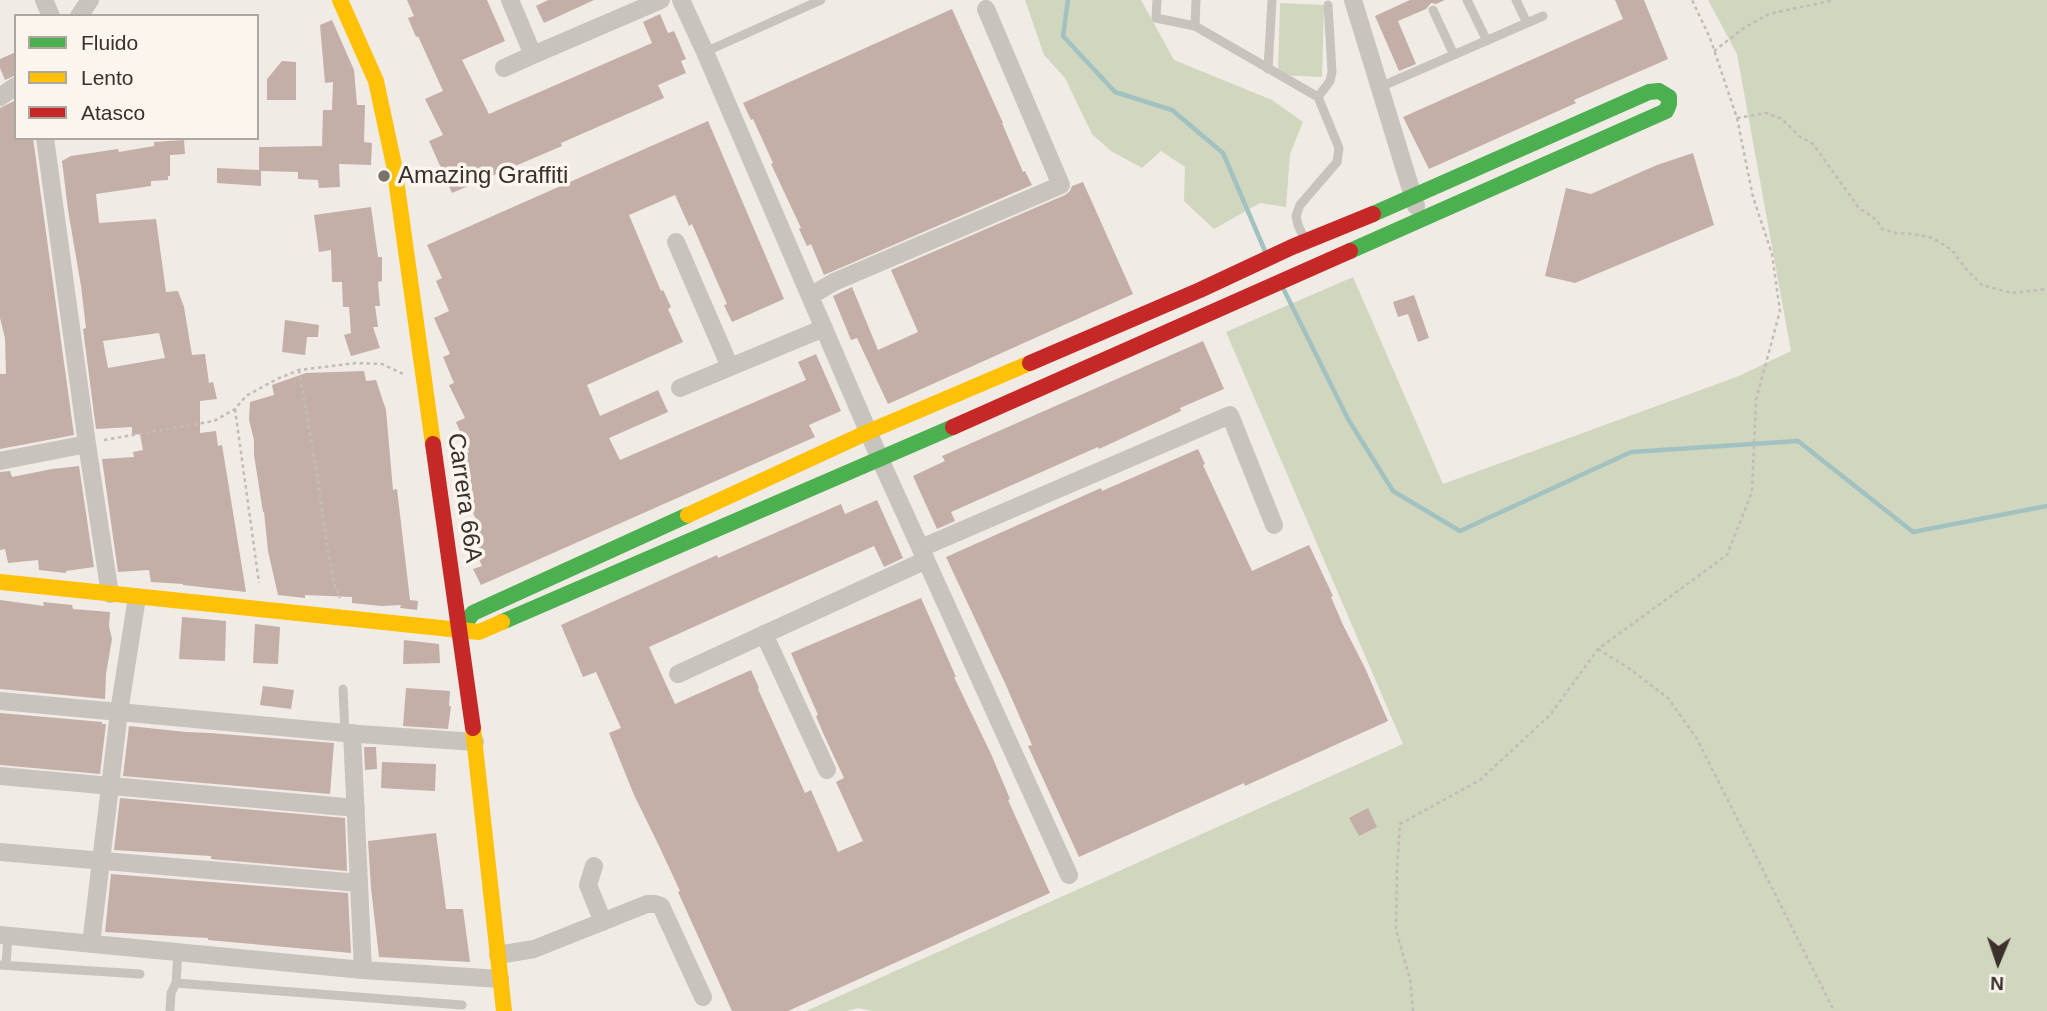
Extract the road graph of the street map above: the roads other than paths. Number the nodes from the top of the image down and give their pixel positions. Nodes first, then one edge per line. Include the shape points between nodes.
1 (340, 0) edge
2 (510, 0) edge
3 (661, 0) edge
4 (681, 0) edge
5 (792, 0) edge
6 (821, 0) edge
7 (1157, 0) edge
8 (1196, 0) edge
9 (1272, 0) edge
10 (1353, 0) edge
11 (1468, 0) edge
12 (1516, 0) edge
13 (1328, 5) dead end
14 (986, 9) dead end
15 (1433, 10) dead end
16 (792, 13) junction
17 (1543, 16) dead end
18 (1527, 23) junction
19 (1195, 26) junction
20 (1487, 41) junction
21 (705, 52) junction
22 (533, 55) junction
23 (1454, 55) junction
24 (504, 68) dead end
25 (1268, 69) junction
26 (1380, 86) junction
27 (1318, 97) junction
28 (45, 140) edge
29 (1413, 196) junction
30 (1420, 219) junction
31 (676, 242) dead end
32 (1299, 245) junction
33 (810, 296) junction
34 (824, 328) junction
35 (730, 367) junction
36 (680, 387) dead end
37 (869, 432) junction
38 (87, 444) junction
39 (880, 459) junction
40 (0, 461) edge
41 (1274, 525) dead end
42 (923, 554) junction
43 (0, 582) edge
44 (110, 594) junction
45 (137, 597) junction
46 (460, 630) junction
47 (764, 634) junction
48 (678, 674) dead end
49 (343, 689) dead end
50 (0, 701) edge
51 (119, 712) junction
52 (348, 733) junction
53 (475, 742) junction
54 (827, 769) dead end
55 (0, 776) edge
56 (110, 786) junction
57 (356, 808) junction
58 (0, 852) edge
59 (101, 861) junction
60 (594, 866) dead end
61 (1069, 875) dead end
62 (359, 883) junction
63 (603, 922) junction
64 (4, 936) edge
65 (91, 944) junction
66 (178, 952) junction
67 (498, 955) junction
68 (3, 965) edge
69 (363, 970) junction
70 (140, 974) dead end
71 (500, 979) junction
72 (176, 983) junction
73 (703, 997) dead end
74 (462, 1005) dead end
75 (170, 1011) edge
76 (504, 1011) edge

1 - 46 street, Carrera 66A via 376,81 394,165
2 - 22 street
3 - 22 street
4 - 21 street
5 - 16 lane
6 - 16 lane
7 - 19 lane via 1156,19
8 - 19 lane
9 - 25 lane
10 - 26 street
11 - 20 lane
12 - 18 lane
13 - 27 lane via 1332,72
14 - 33 street via 1061,185
15 - 23 lane
16 - 21 lane
17 - 18 lane
18 - 20 lane
19 - 25 lane
20 - 23 lane
21 - 33 street
22 - 24 street
23 - 26 lane
25 - 27 lane
26 - 29 street
27 - 32 lane via 1339,148 1336,162 1300,205 1296,216
28 - 38 street
29 - 30 street
29 - 30 street via 1648,92 1659,91 1669,97 1666,111
29 - 32 street
30 - 39 street
31 - 35 street
32 - 37 street
33 - 34 street
34 - 35 street
34 - 37 street
35 - 36 street
37 - 39 street
37 - 46 street via 473,613
38 - 40 street
38 - 44 street
39 - 42 street
39 - 46 street via 479,632
41 - 42 street via 1230,415
42 - 47 street
42 - 61 street
43 - 44 street
44 - 45 street
45 - 46 street
45 - 51 street
46 - 53 street, Carrera 66A
47 - 48 street
47 - 54 street
49 - 52 lane
50 - 51 street
51 - 52 street
51 - 56 street
52 - 53 street
52 - 57 street
53 - 67 street, Carrera 66A
55 - 56 street
56 - 57 street
56 - 59 street
57 - 62 street
58 - 59 street
59 - 62 street
59 - 65 street
60 - 63 street via 588,888
62 - 69 street
63 - 67 street via 534,949
63 - 73 street via 647,904 661,906
64 - 65 street
64 - 68 lane
65 - 66 street
66 - 69 street
66 - 72 lane
67 - 71 street, Carrera 66A
68 - 70 lane
69 - 71 street
71 - 76 street, Carrera 66A
72 - 74 lane
72 - 75 lane via 170,993

